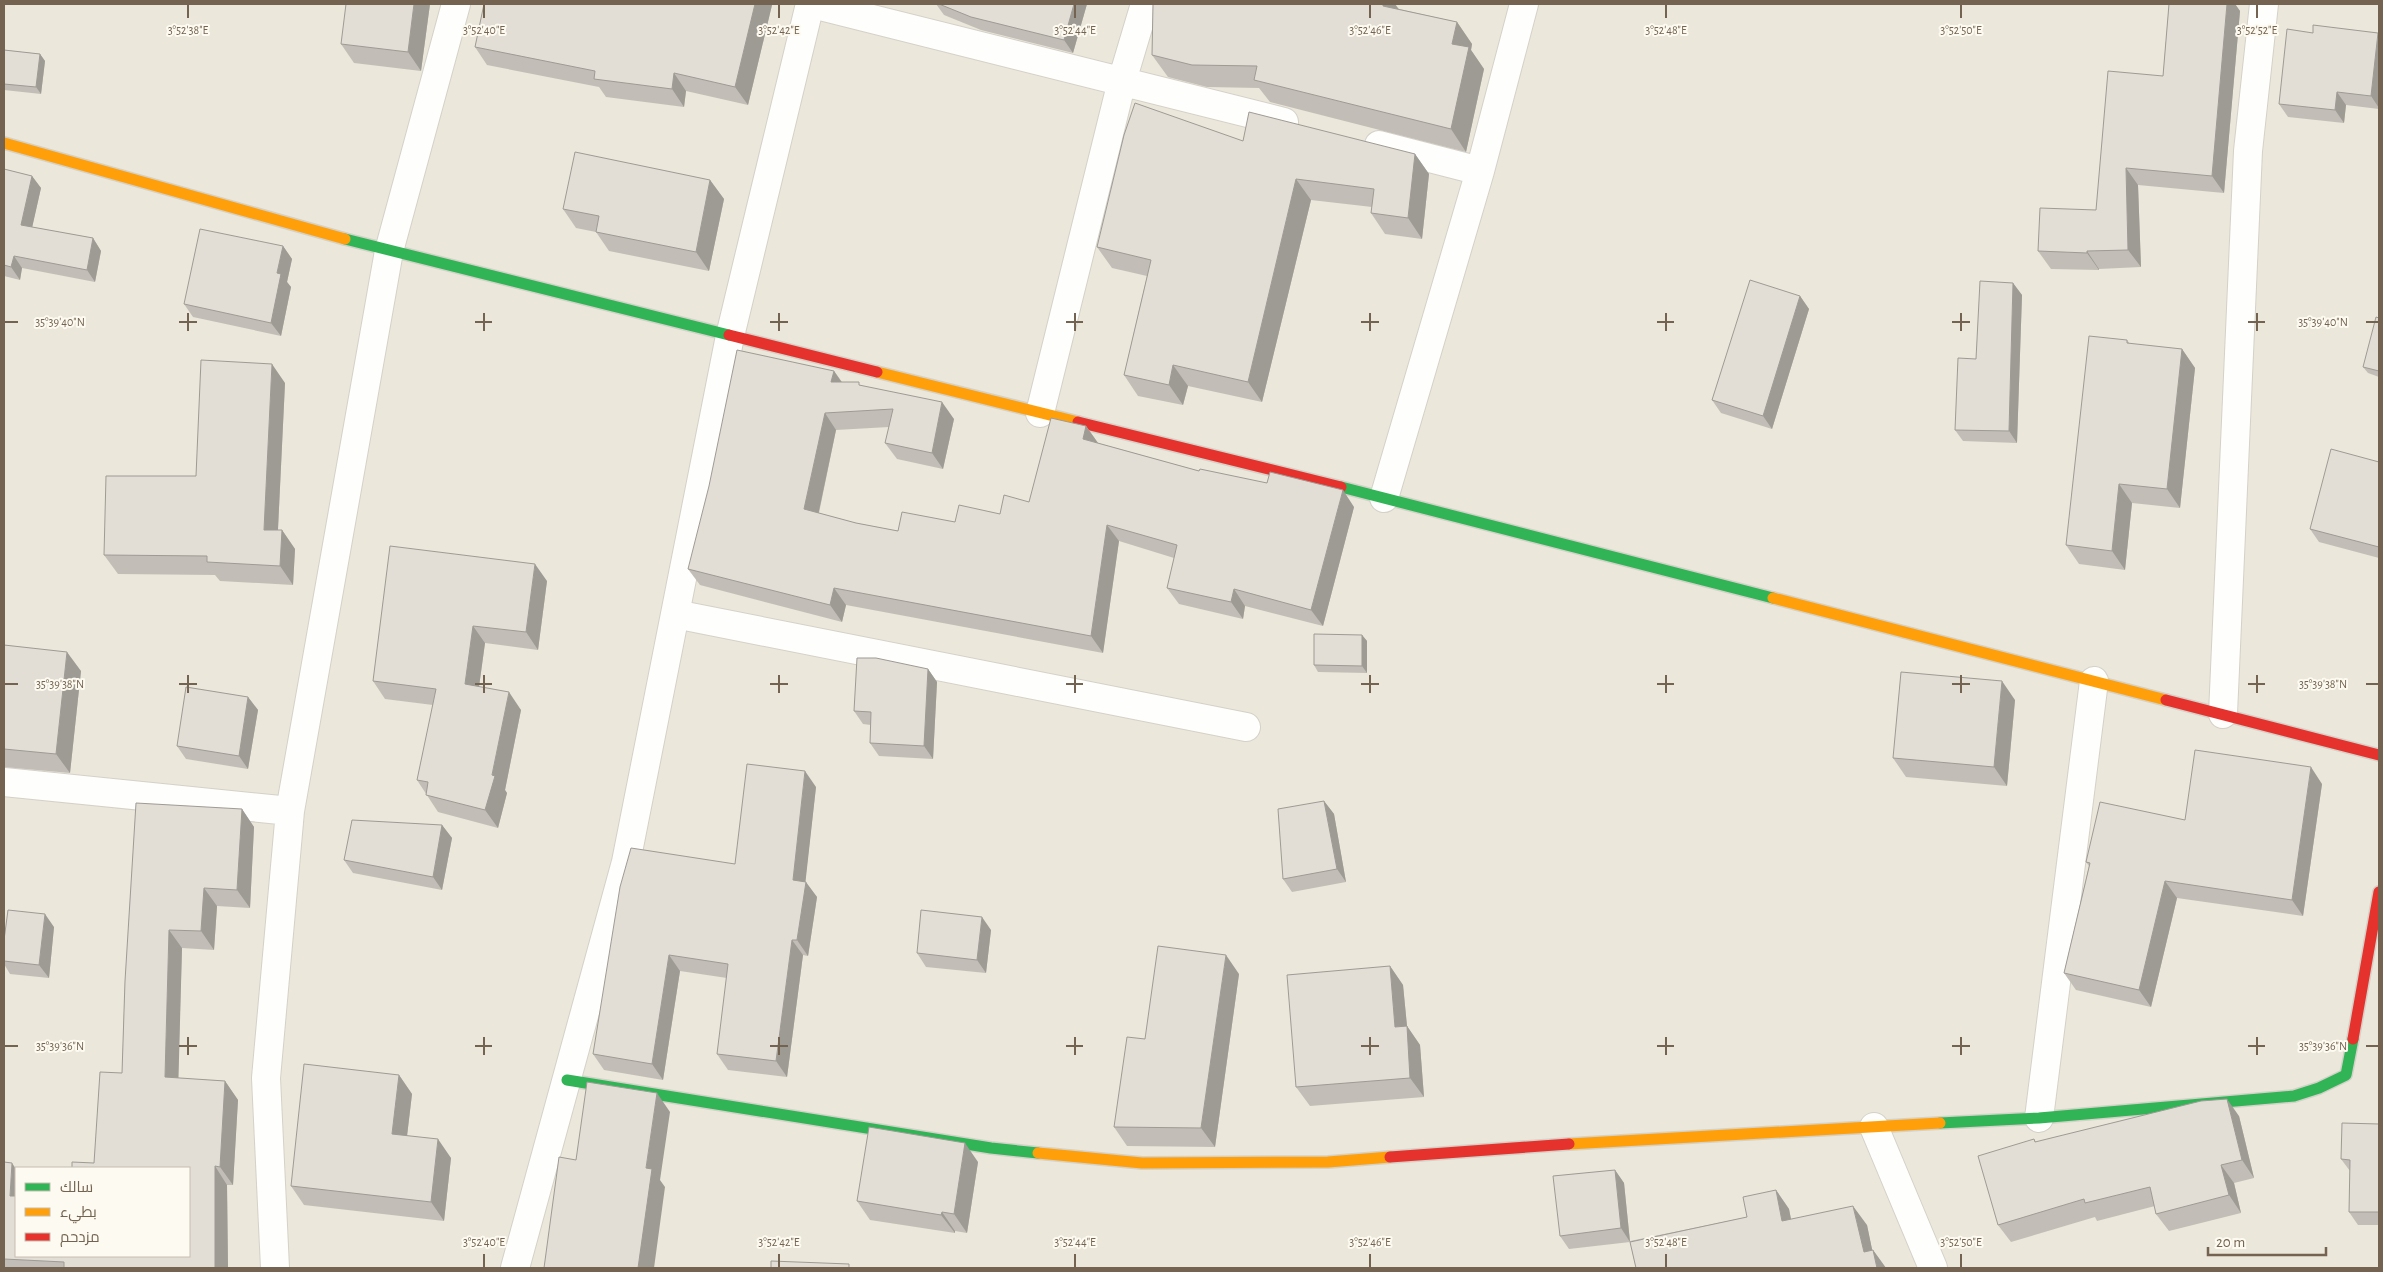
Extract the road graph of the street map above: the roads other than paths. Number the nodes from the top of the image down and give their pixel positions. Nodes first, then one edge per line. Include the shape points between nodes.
1 (456, 4) edge
2 (811, 4) edge
3 (1146, 4) edge
4 (1524, 4) edge
5 (2264, 4) edge
6 (1122, 82) junction
7 (1306, 127) edge
8 (1354, 139) edge
9 (4, 143) edge
10 (1480, 171) junction
11 (389, 251) junction
12 (730, 336) junction
13 (1040, 413) junction
14 (1384, 498) junction
15 (675, 614) junction
16 (2094, 681) junction
17 (2224, 714) junction
18 (1246, 727) dead end
19 (2379, 754) edge
20 (4, 782) edge
21 (290, 811) junction
22 (2379, 892) edge
23 (567, 1080) junction
24 (2040, 1118) junction
25 (1874, 1127) junction
26 (275, 1268) edge
27 (515, 1268) edge
28 (1933, 1268) edge

1 - 11 street
2 - 6 street
2 - 12 street
3 - 6 street
4 - 10 street
5 - 17 street via 2248,151
6 - 7 street
6 - 13 street
8 - 10 street
9 - 11 street
10 - 14 street
11 - 12 street
11 - 21 street
12 - 13 street
12 - 15 street
13 - 14 street
14 - 16 street
15 - 18 street
15 - 23 street via 626,862
16 - 17 street
16 - 24 street
17 - 19 street
20 - 21 street
21 - 26 street via 266,1078
22 - 24 street via 2346,1075 2294,1096
23 - 25 street via 991,1148 1142,1163 1328,1162 1633,1139
23 - 27 street
24 - 25 street
25 - 28 street

